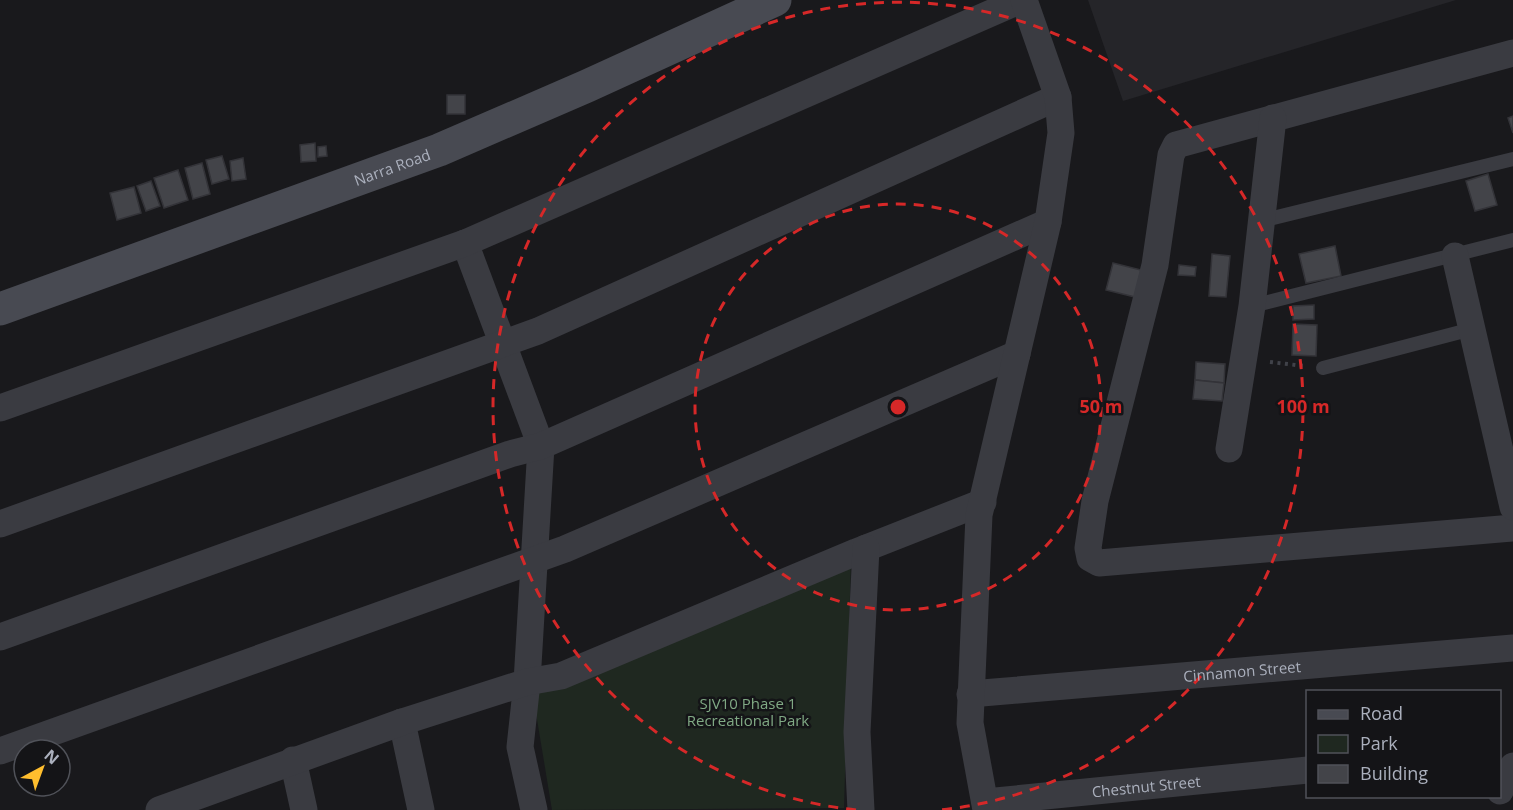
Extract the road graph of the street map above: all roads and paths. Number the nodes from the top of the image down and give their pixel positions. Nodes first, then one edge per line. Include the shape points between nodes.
1 (775, 0) edge
2 (1022, 0) edge
3 (1513, 53) edge
4 (1058, 97) junction
5 (1273, 118) junction
6 (1513, 159) edge
7 (1261, 221) junction
8 (1048, 222) junction
9 (1513, 240) edge
10 (465, 243) junction
11 (1455, 256) junction
12 (1252, 306) junction
13 (0, 309) edge
14 (1472, 329) junction
15 (503, 343) junction
16 (1017, 354) junction
17 (1243, 359) junction
18 (1323, 368) joint
19 (0, 408) edge
20 (542, 446) junction
21 (1229, 449) dead end
22 (983, 502) junction
23 (1513, 507) edge
24 (0, 524) edge
25 (1513, 528) edge
26 (866, 548) junction
27 (533, 559) junction
28 (0, 637) edge
29 (1513, 648) edge
30 (527, 682) junction
31 (970, 694) junction
32 (402, 722) junction
33 (0, 751) edge
34 (293, 760) junction
35 (1513, 766) edge
36 (1306, 770) edge
37 (1501, 789) edge
38 (194, 804) edge
39 (985, 806) edge
40 (159, 810) edge
41 (304, 810) edge
42 (421, 810) edge
43 (534, 810) edge
44 (861, 810) edge

1 - 13 street, Narra Road via 439,150
2 - 4 street
2 - 10 street
3 - 5 street
4 - 8 street via 1061,133
4 - 15 street via 538,331
5 - 7 street
5 - 25 street via 1186,141 1176,145 1171,155 1155,265 1095,501 1090,558 1099,563
6 - 7 lane
7 - 12 street
8 - 16 street
8 - 20 street
9 - 11 lane
10 - 15 street
10 - 19 street
11 - 12 lane
11 - 14 street
12 - 17 street
14 - 18 lane
14 - 23 street
15 - 20 street
15 - 24 street
16 - 22 street
16 - 27 street via 565,549
17 - 18 path
17 - 21 street
20 - 27 street
20 - 28 street via 510,454
22 - 26 street
22 - 31 street via 979,515
26 - 30 street via 561,676
26 - 44 street via 857,732
27 - 30 street
27 - 33 street
29 - 31 street, Cinnamon Street
30 - 32 street
30 - 43 street via 520,747
31 - 39 street via 970,723
32 - 34 street
32 - 42 street
34 - 38 street
34 - 41 street
35 - 37 street
36 - 39 street, Chestnut Street
38 - 40 street

